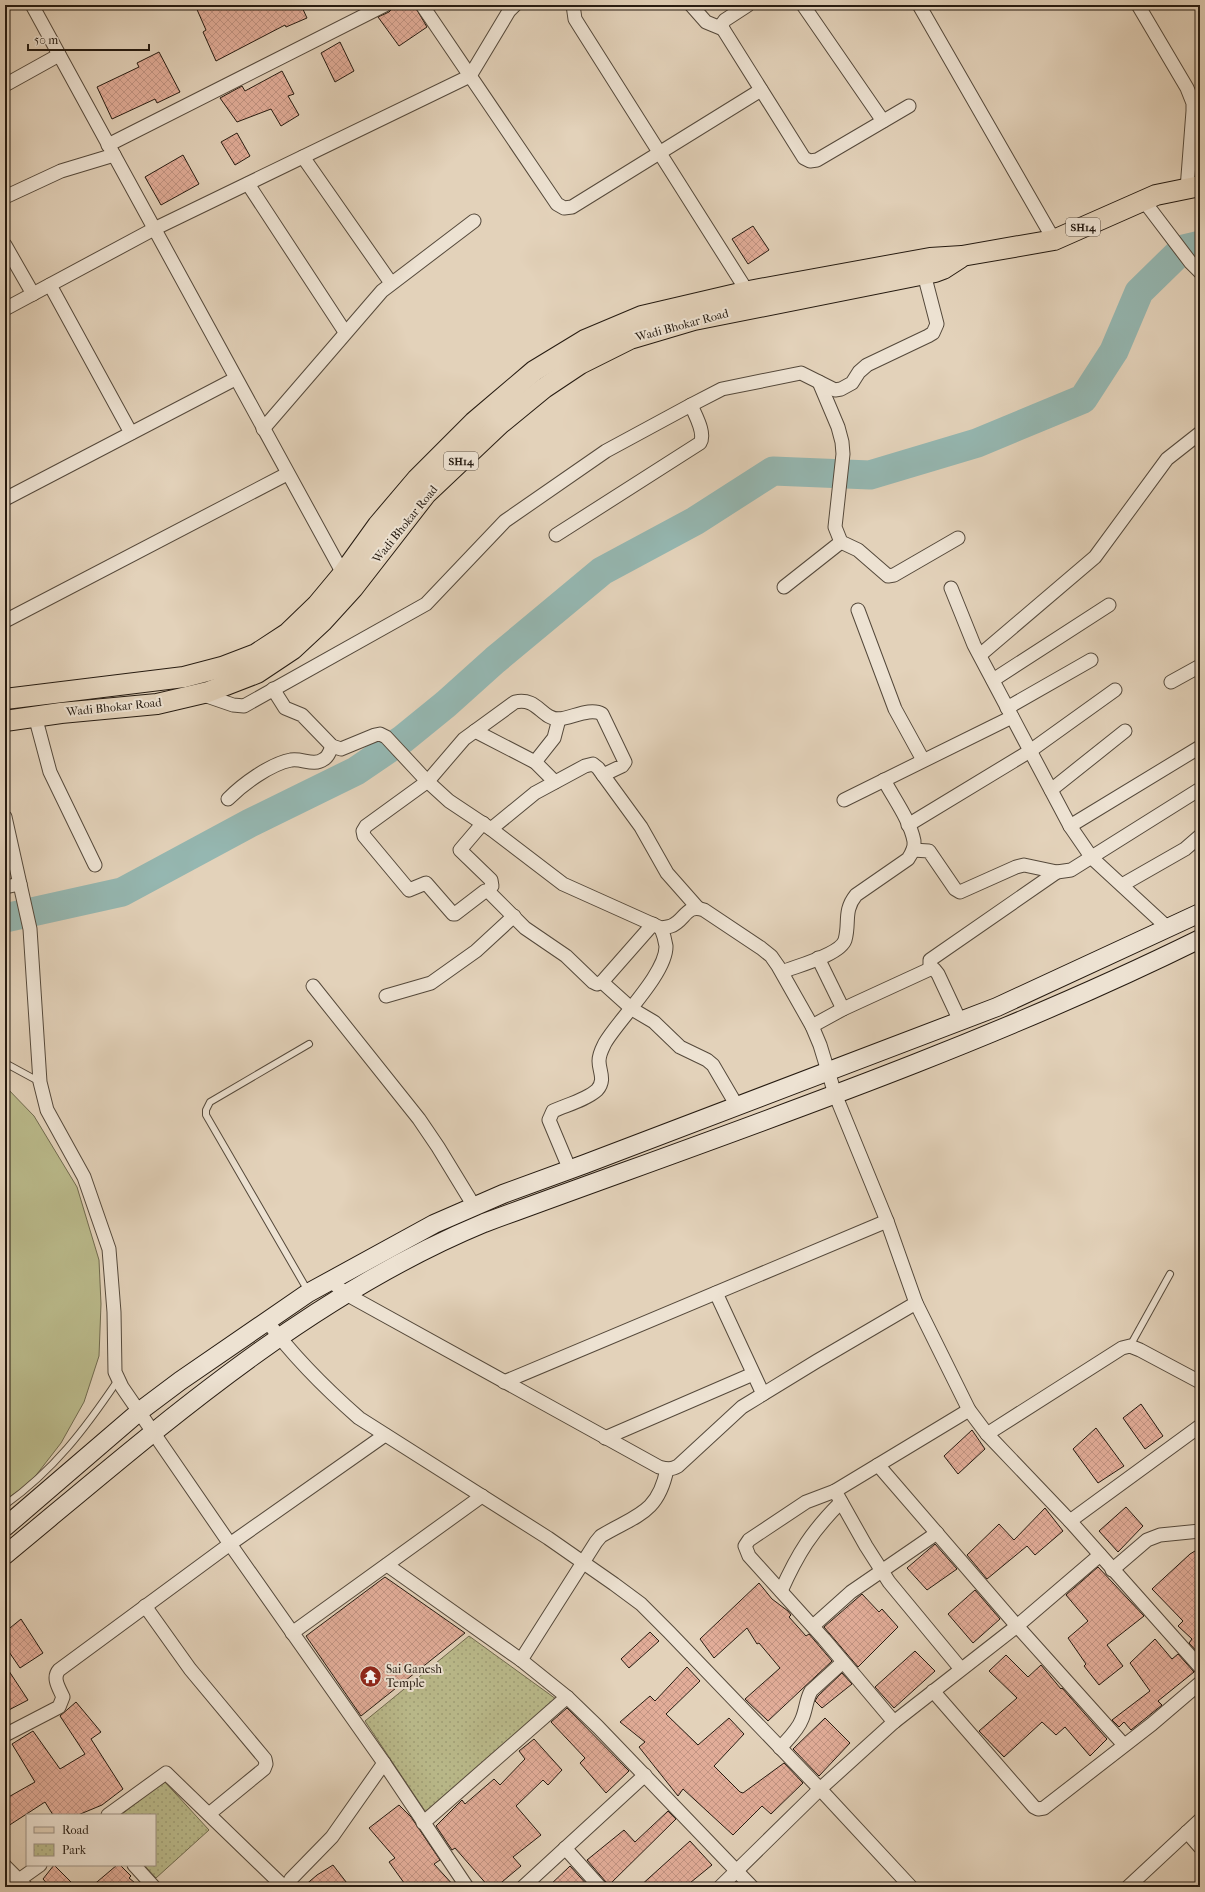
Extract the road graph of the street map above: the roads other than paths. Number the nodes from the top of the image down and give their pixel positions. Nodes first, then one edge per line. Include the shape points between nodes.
1 (32, 5) edge
2 (385, 5) edge
3 (422, 5) edge
4 (515, 5) edge
5 (573, 5) edge
6 (691, 5) edge
7 (748, 5) edge
8 (803, 5) edge
9 (919, 5) edge
10 (1138, 5) edge
11 (723, 29) junction
12 (59, 55) junction
13 (470, 76) junction
14 (5, 85) edge
15 (761, 90) junction
16 (909, 106) dead end
17 (883, 121) junction
18 (111, 150) junction
19 (659, 153) junction
20 (303, 157) junction
21 (248, 184) junction
22 (1193, 188) edge
23 (5, 197) edge
24 (1144, 201) junction
25 (474, 221) dead end
26 (154, 229) junction
27 (1054, 240) junction
28 (5, 245) edge
29 (962, 256) junction
30 (1195, 267) edge
31 (924, 274) junction
32 (391, 283) junction
33 (50, 285) junction
34 (34, 294) junction
35 (750, 300) junction
36 (5, 309) edge
37 (345, 332) junction
38 (236, 379) junction
39 (819, 382) junction
40 (691, 405) junction
41 (263, 429) junction
42 (131, 433) junction
43 (1200, 433) edge
44 (287, 474) junction
45 (5, 499) edge
46 (556, 535) dead end
47 (958, 538) dead end
48 (841, 542) junction
49 (348, 581) junction
50 (784, 587) dead end
51 (951, 588) dead end
52 (1110, 605) dead end
53 (858, 610) dead end
54 (5, 621) edge
55 (980, 655) junction
56 (1091, 660) dead end
57 (1200, 666) edge
58 (993, 680) junction
59 (1171, 682) dead end
60 (273, 689) junction
61 (1115, 690) dead end
62 (201, 694) junction
63 (5, 699) edge
64 (1010, 712) junction
65 (35, 716) junction
66 (559, 719) junction
67 (5, 722) edge
68 (475, 731) junction
69 (1125, 731) dead end
70 (332, 746) junction
71 (1200, 747) edge
72 (1030, 751) junction
73 (923, 760) junction
74 (535, 762) junction
75 (603, 775) junction
76 (427, 780) junction
77 (884, 780) junction
78 (555, 782) junction
79 (1200, 789) edge
80 (1051, 790) junction
81 (228, 799) dead end
82 (844, 800) dead end
83 (5, 817) edge
84 (908, 825) junction
85 (487, 826) junction
86 (1070, 826) junction
87 (1200, 836) edge
88 (913, 850) junction
89 (1092, 858) junction
90 (95, 864) dead end
91 (1057, 872) junction
92 (20, 884) junction
93 (1122, 885) junction
94 (5, 887) edge
95 (488, 891) junction
96 (697, 907) junction
97 (1200, 913) edge
98 (514, 916) junction
99 (657, 926) junction
100 (1168, 928) junction
101 (1149, 937) junction
102 (1200, 939) edge
103 (818, 958) junction
104 (1160, 958) junction
105 (930, 969) junction
106 (782, 972) junction
107 (602, 982) junction
108 (313, 986) dead end
109 (1026, 994) junction
110 (386, 996) dead end
111 (632, 1009) junction
112 (843, 1009) junction
113 (1035, 1015) junction
114 (960, 1021) junction
115 (812, 1026) junction
116 (309, 1044) dead end
117 (5, 1063) edge
118 (829, 1071) junction
119 (40, 1082) junction
120 (835, 1094) junction
121 (737, 1106) junction
122 (570, 1170) junction
123 (474, 1206) junction
124 (887, 1221) junction
125 (1170, 1274) dead end
126 (330, 1280) junction
127 (308, 1293) junction
128 (716, 1293) junction
129 (346, 1294) junction
130 (916, 1303) junction
131 (267, 1321) junction
132 (280, 1338) junction
133 (1130, 1346) junction
134 (753, 1374) junction
135 (119, 1379) junction
136 (504, 1382) junction
137 (1200, 1382) edge
138 (763, 1394) junction
139 (969, 1410) junction
140 (140, 1412) junction
141 (1200, 1426) edge
142 (154, 1432) junction
143 (987, 1434) junction
144 (385, 1435) junction
145 (605, 1438) junction
146 (878, 1465) junction
147 (667, 1470) junction
148 (482, 1496) junction
149 (838, 1496) junction
150 (5, 1506) edge
151 (1070, 1521) junction
152 (5, 1527) edge
153 (1200, 1531) edge
154 (937, 1534) junction
155 (230, 1544) junction
156 (5, 1555) edge
157 (1100, 1556) junction
158 (583, 1562) junction
159 (386, 1565) junction
160 (1112, 1570) junction
161 (882, 1571) junction
162 (781, 1591) junction
163 (145, 1606) junction
164 (813, 1626) junction
165 (1018, 1626) junction
166 (292, 1633) junction
167 (521, 1660) junction
168 (843, 1662) junction
169 (1200, 1667) edge
170 (961, 1669) junction
171 (1200, 1683) edge
172 (933, 1691) junction
173 (567, 1697) junction
174 (894, 1722) junction
175 (5, 1735) edge
176 (1124, 1745) junction
177 (780, 1748) junction
178 (384, 1763) junction
179 (645, 1775) junction
180 (820, 1789) junction
181 (109, 1814) edge
182 (209, 1814) junction
183 (1200, 1820) edge
184 (423, 1823) junction
185 (1187, 1832) junction
186 (1200, 1847) edge
187 (566, 1848) junction
188 (5, 1866) edge
189 (39, 1866) edge
190 (135, 1866) edge
191 (738, 1872) junction
192 (18, 1885) edge
193 (154, 1887) edge
194 (284, 1887) edge
195 (287, 1887) edge
196 (468, 1887) edge
197 (523, 1887) edge
198 (600, 1887) edge
199 (720, 1887) edge
200 (752, 1887) edge
201 (911, 1887) edge
202 (1128, 1887) edge

1 - 12 street
2 - 18 street
3 - 13 street
4 - 13 street
5 - 19 street via 575,19
6 - 11 street via 706,22
7 - 11 street via 725,20 722,24
8 - 17 street
9 - 27 street
10 - 22 street via 1187,88 1193,103
11 - 15 street
12 - 14 street
12 - 18 street
13 - 19 street via 557,204 564,208 572,208
13 - 20 street
15 - 17 street via 800,154 810,161 817,160
15 - 19 street
16 - 17 street
18 - 23 street
18 - 26 street
19 - 35 street
20 - 21 street
20 - 32 street
21 - 26 street
21 - 37 street
22 - 24 main road, Wadi Bhokar Road / SH14
24 - 27 main road, Wadi Bhokar Road / SH14
24 - 30 street
25 - 32 street
26 - 33 street
26 - 38 street
27 - 29 main road, Wadi Bhokar Road / SH14
28 - 34 street
29 - 31 main road, Wadi Bhokar Road / SH14 via 943,269
29 - 35 main road, Wadi Bhokar Road / SH14 via 930,258
31 - 35 main road, Wadi Bhokar Road / SH14
31 - 39 street via 937,324 933,333 867,365 846,387 835,390
32 - 37 street
33 - 34 street
33 - 42 street
34 - 36 street
35 - 49 main road, Wadi Bhokar Road / SH14 via 630,339 580,364 544,388 500,424 426,494
37 - 41 street
38 - 41 street
38 - 42 street
39 - 40 street via 805,374 797,374 722,389
39 - 48 street via 842,442 835,527
40 - 46 street via 702,433 700,443
40 - 60 street via 606,451 505,521 426,604
41 - 44 street
42 - 45 street
43 - 55 street via 1167,459 1094,557
44 - 49 street
44 - 54 street
47 - 48 street via 894,576 888,576 858,550
48 - 50 street
49 - 62 main road, Wadi Bhokar Road / SH14 via 322,622 293,649 257,673
49 - 63 main road, Wadi Bhokar Road / SH14 via 317,605 288,633 256,654 222,667 184,676
51 - 55 street
52 - 58 street
53 - 73 street via 896,714
55 - 58 street
56 - 64 street
57 - 59 street
58 - 64 street
60 - 62 street via 238,707
60 - 70 street via 285,708 302,715
61 - 72 street
62 - 65 main road, Wadi Bhokar Road / SH14 via 157,704
64 - 72 street
64 - 73 street
65 - 67 main road, Wadi Bhokar Road / SH14
65 - 90 street via 50,772
66 - 68 street via 523,700 515,702
66 - 74 street via 554,738
66 - 75 street via 592,712 602,714 625,762
68 - 74 street
68 - 76 street via 457,746
69 - 80 street
70 - 76 street via 341,749 380,734 386,737
70 - 81 street via 329,755 324,759 317,762 296,760 283,763 241,786
71 - 86 street
72 - 80 street
72 - 84 street
73 - 77 street
74 - 78 street
75 - 78 street via 593,764
75 - 96 street via 640,827 667,873
76 - 85 street via 449,801
76 - 95 street via 366,826 364,836 409,890 426,883 453,914 458,914
77 - 82 street
77 - 84 street
78 - 85 street via 535,792
79 - 89 street
80 - 86 street
83 - 92 street
84 - 88 street via 914,842
85 - 95 street via 460,850 491,880 492,886
85 - 99 street via 563,884
86 - 89 street
87 - 93 street via 1185,849
88 - 91 street via 929,851 955,889 960,892 1024,865
88 - 103 street via 908,859 856,895 850,902 844,940 836,950
89 - 91 street via 1071,870
89 - 93 street
91 - 105 street via 930,960
92 - 94 street
92 - 119 street via 30,929
93 - 100 street
95 - 98 street
96 - 99 street via 671,926
96 - 106 street via 761,948 771,956
97 - 100 street
98 - 107 street via 535,936 566,956 593,982
98 - 110 street via 476,950 431,983
99 - 107 street
99 - 111 street via 666,946 664,956
100 - 101 street
101 - 104 street
101 - 109 street
102 - 104 street
103 - 106 street
103 - 112 street
104 - 113 street
105 - 112 street
105 - 114 street via 934,969 938,974
106 - 115 street
107 - 111 street
108 - 123 street via 419,1119
109 - 113 street
109 - 114 street
111 - 121 street via 654,1022 680,1047 713,1065
111 - 122 street via 600,1052 602,1081 597,1089 590,1095 553,1111 550,1116 549,1120
112 - 115 street
113 - 120 street
114 - 118 street
115 - 118 street
116 - 127 lane via 210,1102 206,1110 206,1115
117 - 119 lane
118 - 120 street
118 - 121 street
119 - 135 street via 47,1110 84,1177 109,1249 115,1372
120 - 124 street
120 - 129 street via 484,1223 448,1238
121 - 122 street
122 - 123 street
123 - 126 street via 434,1224
124 - 128 street
124 - 130 street
125 - 133 lane
126 - 127 street
126 - 129 street
127 - 131 street
128 - 134 street
128 - 136 street
129 - 132 street
129 - 136 street
130 - 138 street
130 - 139 street
131 - 132 street
131 - 140 street
132 - 142 street
132 - 144 street via 338,1400
133 - 137 street
133 - 143 street via 1122,1348
134 - 138 street
134 - 145 street
135 - 140 street
135 - 150 lane via 69,1447 42,1476
136 - 145 street
138 - 147 street via 742,1408 678,1466
139 - 143 street
139 - 146 street
140 - 142 street
140 - 152 street
141 - 151 street
142 - 155 street
142 - 156 street
143 - 151 street
144 - 148 street
144 - 155 street
145 - 147 street
146 - 149 street
146 - 154 street
147 - 158 street via 655,1502 636,1518 601,1536
148 - 158 street
148 - 159 street
149 - 161 street
149 - 162 street via 795,1560
149 - 162 street via 806,1502 749,1540 745,1546 749,1556
151 - 157 street
153 - 160 street via 1160,1534 1147,1540
154 - 161 street
154 - 165 street
155 - 163 street
155 - 166 street
157 - 160 street
157 - 165 street
158 - 167 street
158 - 177 street via 641,1604
159 - 166 street
159 - 167 street
160 - 169 street
161 - 164 street via 839,1601
161 - 170 street
162 - 164 street
163 - 175 street via 56,1674 55,1678 63,1697 59,1707
163 - 182 street via 190,1669 266,1764 264,1769
164 - 168 street
165 - 170 street
165 - 176 street
166 - 178 street
167 - 173 street
168 - 174 street
168 - 177 street via 811,1691 802,1721
170 - 172 street
171 - 176 street
172 - 174 street
172 - 176 street via 1038,1809 1044,1808
173 - 179 street
173 - 184 street
174 - 180 street
177 - 180 street
178 - 184 street
178 - 195 street via 332,1837 291,1879
179 - 187 street
179 - 191 street
180 - 191 street
180 - 201 street
181 - 182 street via 166,1773
182 - 194 street
183 - 185 street
184 - 196 street
185 - 186 street
185 - 202 street
187 - 197 street
187 - 198 street
188 - 192 street
189 - 192 street
190 - 193 street
191 - 199 street
191 - 200 street

